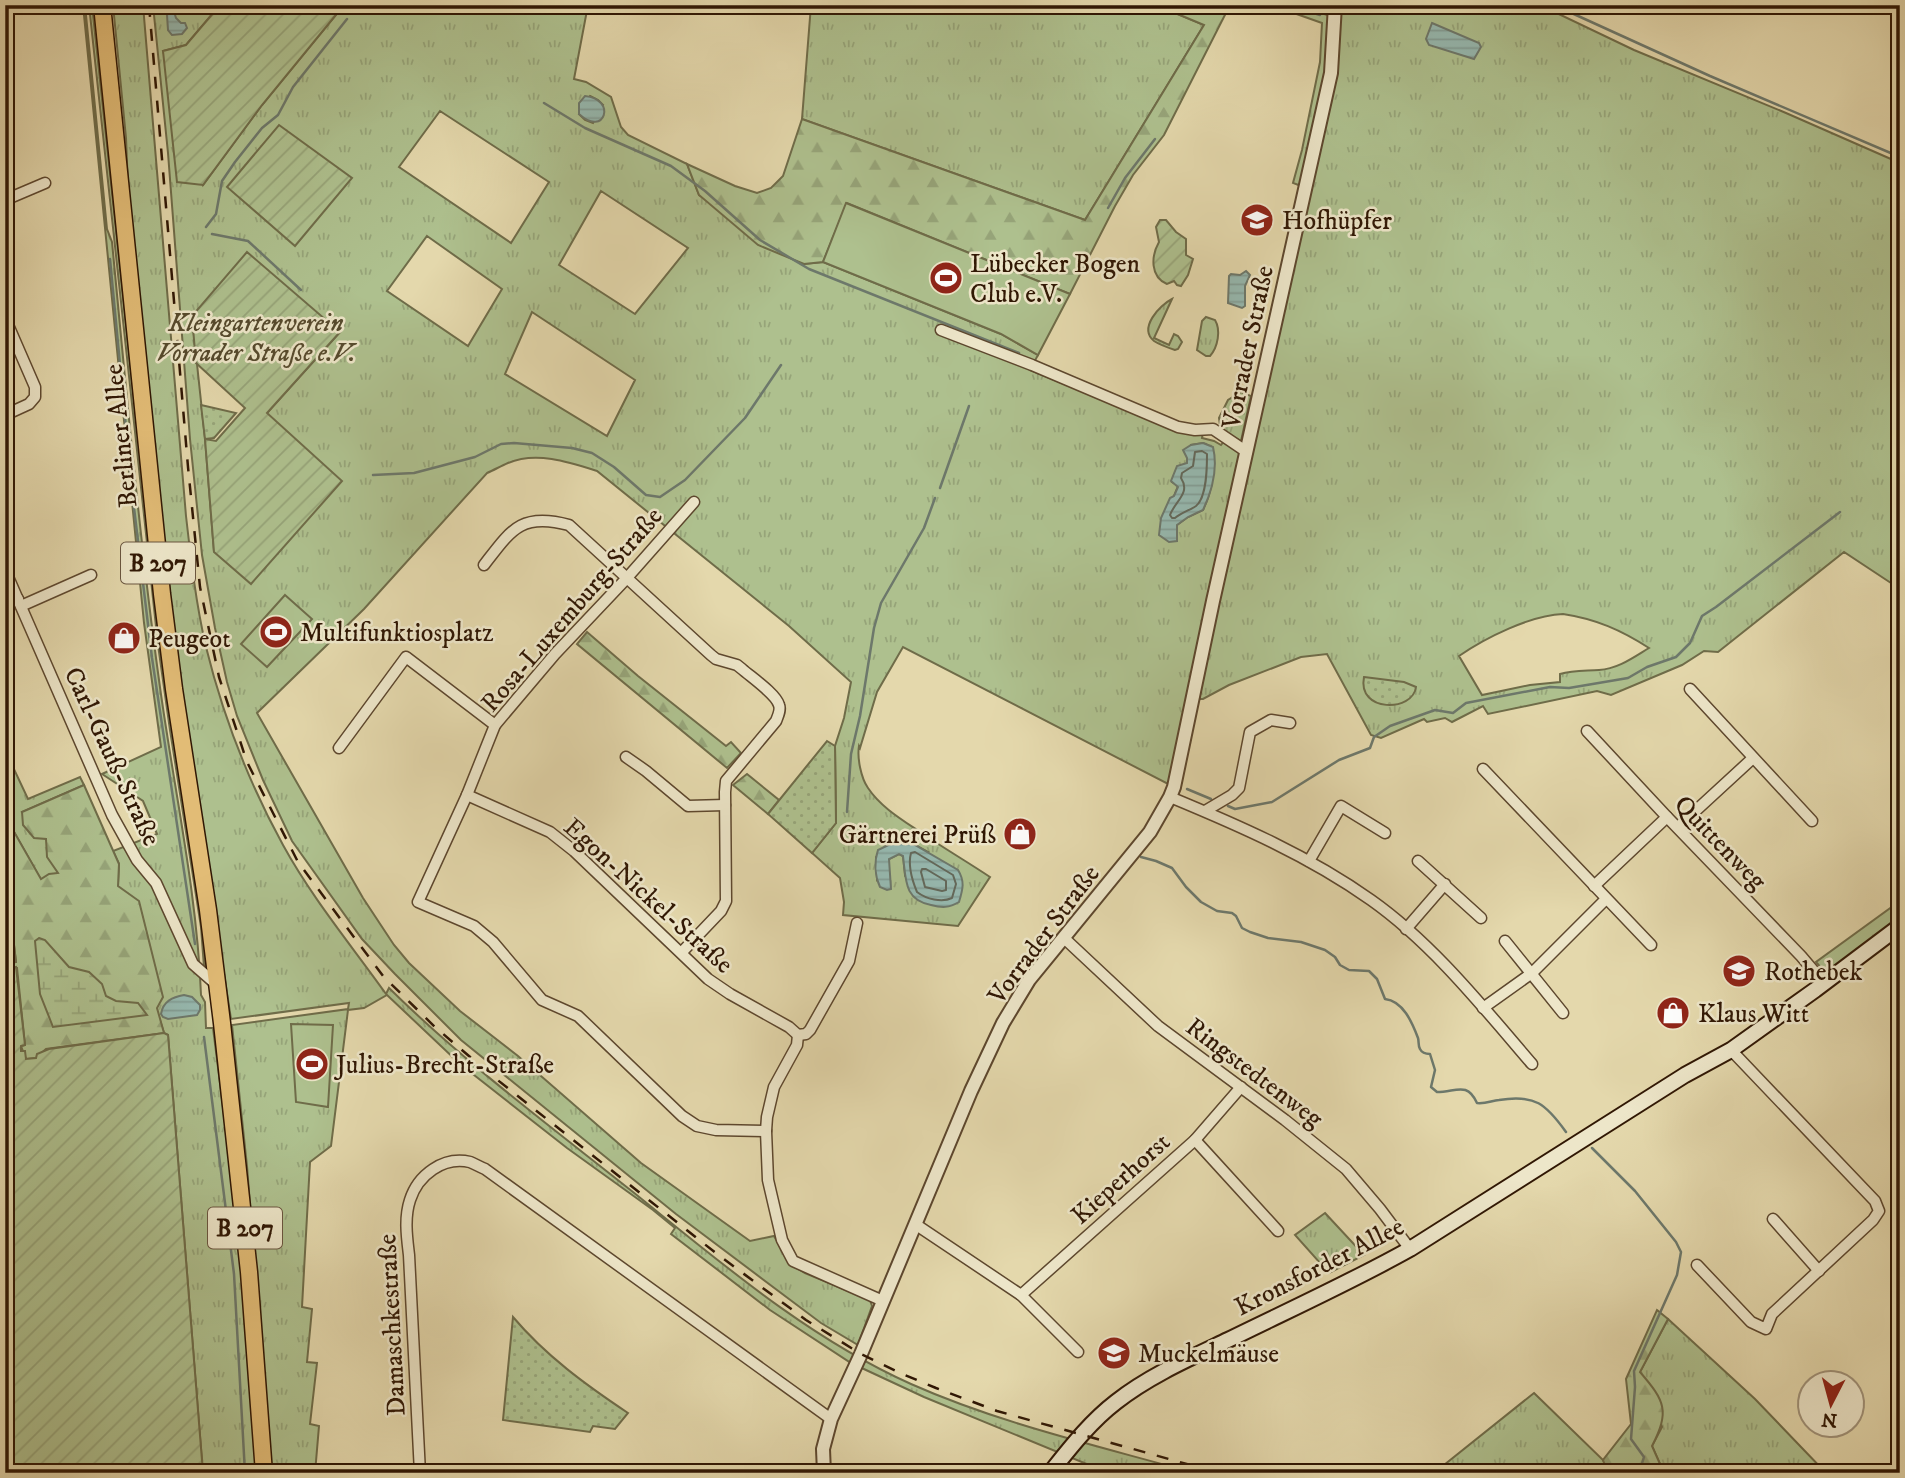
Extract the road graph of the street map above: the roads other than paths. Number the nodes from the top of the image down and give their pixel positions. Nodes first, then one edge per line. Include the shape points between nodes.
1 (102, 5) edge
2 (1335, 5) edge
3 (45, 183) dead end
4 (5, 200) edge
5 (5, 318) edge
6 (941, 330) dead end
7 (5, 415) edge
8 (1247, 452) junction
9 (694, 502) dead end
10 (484, 565) dead end
11 (5, 570) edge
12 (91, 575) dead end
13 (626, 579) junction
14 (20, 603) junction
15 (5, 604) edge
16 (1690, 689) dead end
17 (1290, 723) dead end
18 (495, 725) junction
19 (1587, 731) dead end
20 (339, 748) dead end
21 (626, 757) dead end
22 (1753, 758) junction
23 (1483, 769) dead end
24 (467, 795) junction
25 (1170, 797) junction
26 (725, 805) junction
27 (1205, 811) junction
28 (1667, 817) junction
29 (1812, 821) dead end
30 (1678, 827) junction
31 (1385, 832) dead end
32 (1309, 860) junction
33 (1418, 861) dead end
34 (1445, 884) junction
35 (1594, 886) junction
36 (1606, 899) junction
37 (1481, 918) dead end
38 (857, 923) dead end
39 (1900, 926) edge
40 (1406, 929) junction
41 (1064, 938) junction
42 (1505, 941) dead end
43 (1651, 945) dead end
44 (682, 952) junction
45 (1532, 973) junction
46 (1824, 983) junction
47 (217, 985) junction
48 (1483, 1009) junction
49 (1563, 1013) dead end
50 (798, 1035) junction
51 (1731, 1049) junction
52 (1532, 1064) dead end
53 (1241, 1087) junction
54 (766, 1131) junction
55 (1195, 1140) junction
56 (1773, 1219) dead end
57 (915, 1224) junction
58 (1278, 1231) dead end
59 (1410, 1249) junction
60 (1698, 1265) dead end
61 (1819, 1271) junction
62 (1021, 1295) junction
63 (883, 1301) junction
64 (1078, 1352) dead end
65 (831, 1419) junction
66 (264, 1473) edge
67 (420, 1473) edge
68 (824, 1473) edge
69 (1050, 1473) edge

1 - 47 main road, Berliner Allee / B 207 via 162,594
2 - 8 street, Vorrader Straße via 1331,73
3 - 4 street
5 - 7 street via 35,387 35,397
6 - 8 street, Vorrader Straße via 1178,427 1213,429
8 - 25 street, Vorrader Straße
9 - 13 street, Rosa-Luxemburg-Straße
10 - 13 street via 512,530 524,523 556,522 569,525
11 - 14 street, Carl-Gauß-Straße
12 - 14 street
13 - 18 street, Rosa-Luxemburg-Straße
13 - 26 street via 711,655 737,665 779,705 776,721 726,781
14 - 15 street
14 - 47 street, Carl-Gauß-Straße via 112,815 160,890 192,964
16 - 22 street
17 - 27 street via 1271,720 1250,732 1239,788
18 - 20 street via 406,657
18 - 24 street, Rosa-Luxemburg-Straße
19 - 28 street, Quittenweg
21 - 26 street via 688,806
22 - 29 street
22 - 30 street
23 - 35 street
24 - 44 street, Egon-Nickel-Straße via 550,832
24 - 54 street, Rosa-Luxemburg-Straße via 418,902 474,926 542,1000 578,1016 697,1126
25 - 27 street
25 - 41 street, Vorrader Straße via 1150,832
26 - 44 street via 726,901
27 - 32 street
28 - 30 street, Quittenweg
28 - 35 street
30 - 46 street, Quittenweg
31 - 32 street via 1341,806
32 - 40 street
33 - 34 street
34 - 37 street
34 - 40 street
35 - 36 street
36 - 43 street
36 - 45 street
38 - 50 street via 849,961 810,1030
39 - 46 main road, Kronsforder Allee
40 - 48 street
41 - 53 street, Ringstedtenweg via 1158,1026
41 - 57 street, Vorrader Straße via 1029,980 1003,1023
42 - 45 street
44 - 50 street, Egon-Nickel-Straße via 718,987
45 - 48 street
45 - 49 street
46 - 51 main road, Kronsforder Allee
47 - 66 main road, B 207 via 249,1272
48 - 52 street
50 - 54 street via 769,1102
51 - 59 main road, Kronsforder Allee
51 - 61 street via 1879,1211
53 - 55 street, Kieperhorst
53 - 59 street, Ringstedtenweg via 1346,1169
54 - 63 street via 768,1180 782,1240 793,1261
55 - 58 street
55 - 62 street, Kieperhorst
56 - 61 street
57 - 62 street
57 - 63 street, Vorrader Straße
59 - 69 main road, Kronsforder Allee via 1149,1380 1095,1420
60 - 61 street via 1751,1322 1766,1329 1772,1314
62 - 64 street
63 - 65 street, Vorrader Straße
65 - 67 street, Damaschkestraße via 485,1169 453,1161 422,1179 410,1200 406,1228
65 - 68 street, Vorrader Straße via 823,1449

